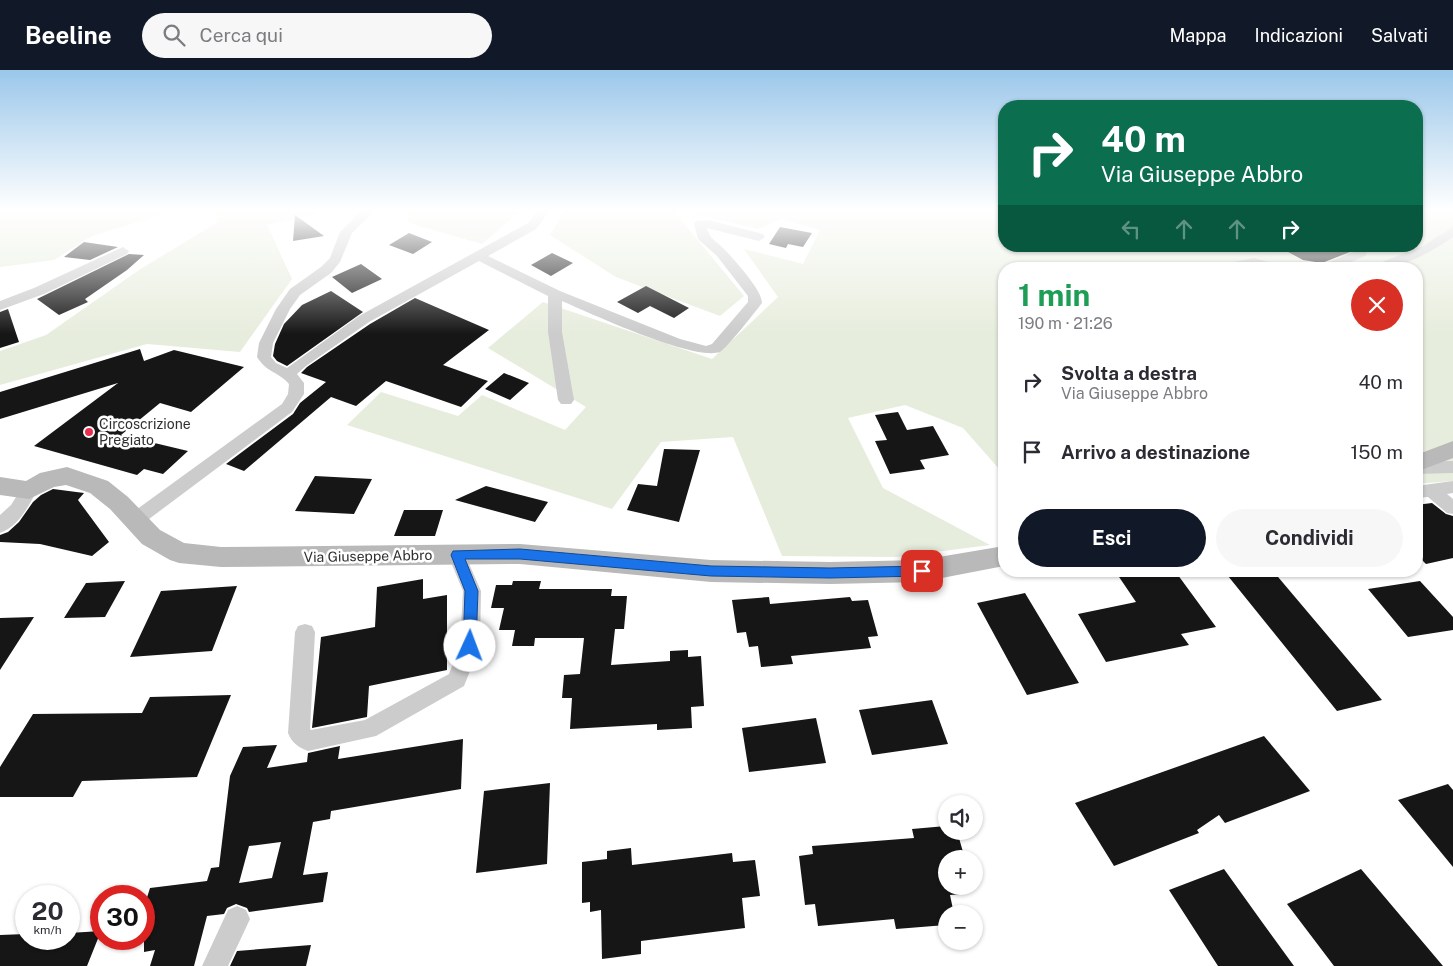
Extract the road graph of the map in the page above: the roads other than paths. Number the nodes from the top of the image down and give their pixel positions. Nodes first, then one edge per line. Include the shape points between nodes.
1 (123, 251) dead end
2 (339, 251) edge
3 (486, 251) edge
4 (720, 251) edge
5 (1420, 252) edge
6 (1361, 253) dead end
7 (479, 256) junction
8 (1340, 262) edge
9 (1394, 262) edge
10 (555, 294) junction
11 (0, 306) edge
12 (289, 374) junction
13 (566, 400) dead end
14 (1453, 449) edge
15 (1423, 461) edge
16 (1453, 467) edge
17 (1423, 468) edge
18 (0, 486) edge
19 (1453, 487) edge
20 (29, 490) junction
21 (1424, 491) edge
22 (1453, 508) edge
23 (135, 520) junction
24 (0, 526) edge
25 (457, 555) junction
26 (998, 557) edge
27 (305, 632) dead end
28 (237, 920) dead end
29 (215, 966) edge

1 - 11 street
2 - 12 street via 326,270 295,292 266,343 264,357 271,366
3 - 7 street
4 - 10 street via 755,296 755,303 717,348 706,350 675,342
5 - 9 street
6 - 8 street
7 - 10 street
7 - 12 street via 364,319
10 - 13 street via 555,332
12 - 23 street via 297,383 296,394 286,408
14 - 15 street
16 - 17 street
18 - 20 street
19 - 21 street
20 - 23 street, Via Giuseppe Abbro via 48,480 67,476 99,487
20 - 24 street via 17,510
21 - 22 street
23 - 25 street, Via Giuseppe Abbro via 151,538 179,553 221,557
25 - 26 street, Via Giuseppe Abbro via 520,554 711,571 830,573 922,571
25 - 27 street via 472,591 470,646 457,680 368,729 308,741 299,733
28 - 29 street

